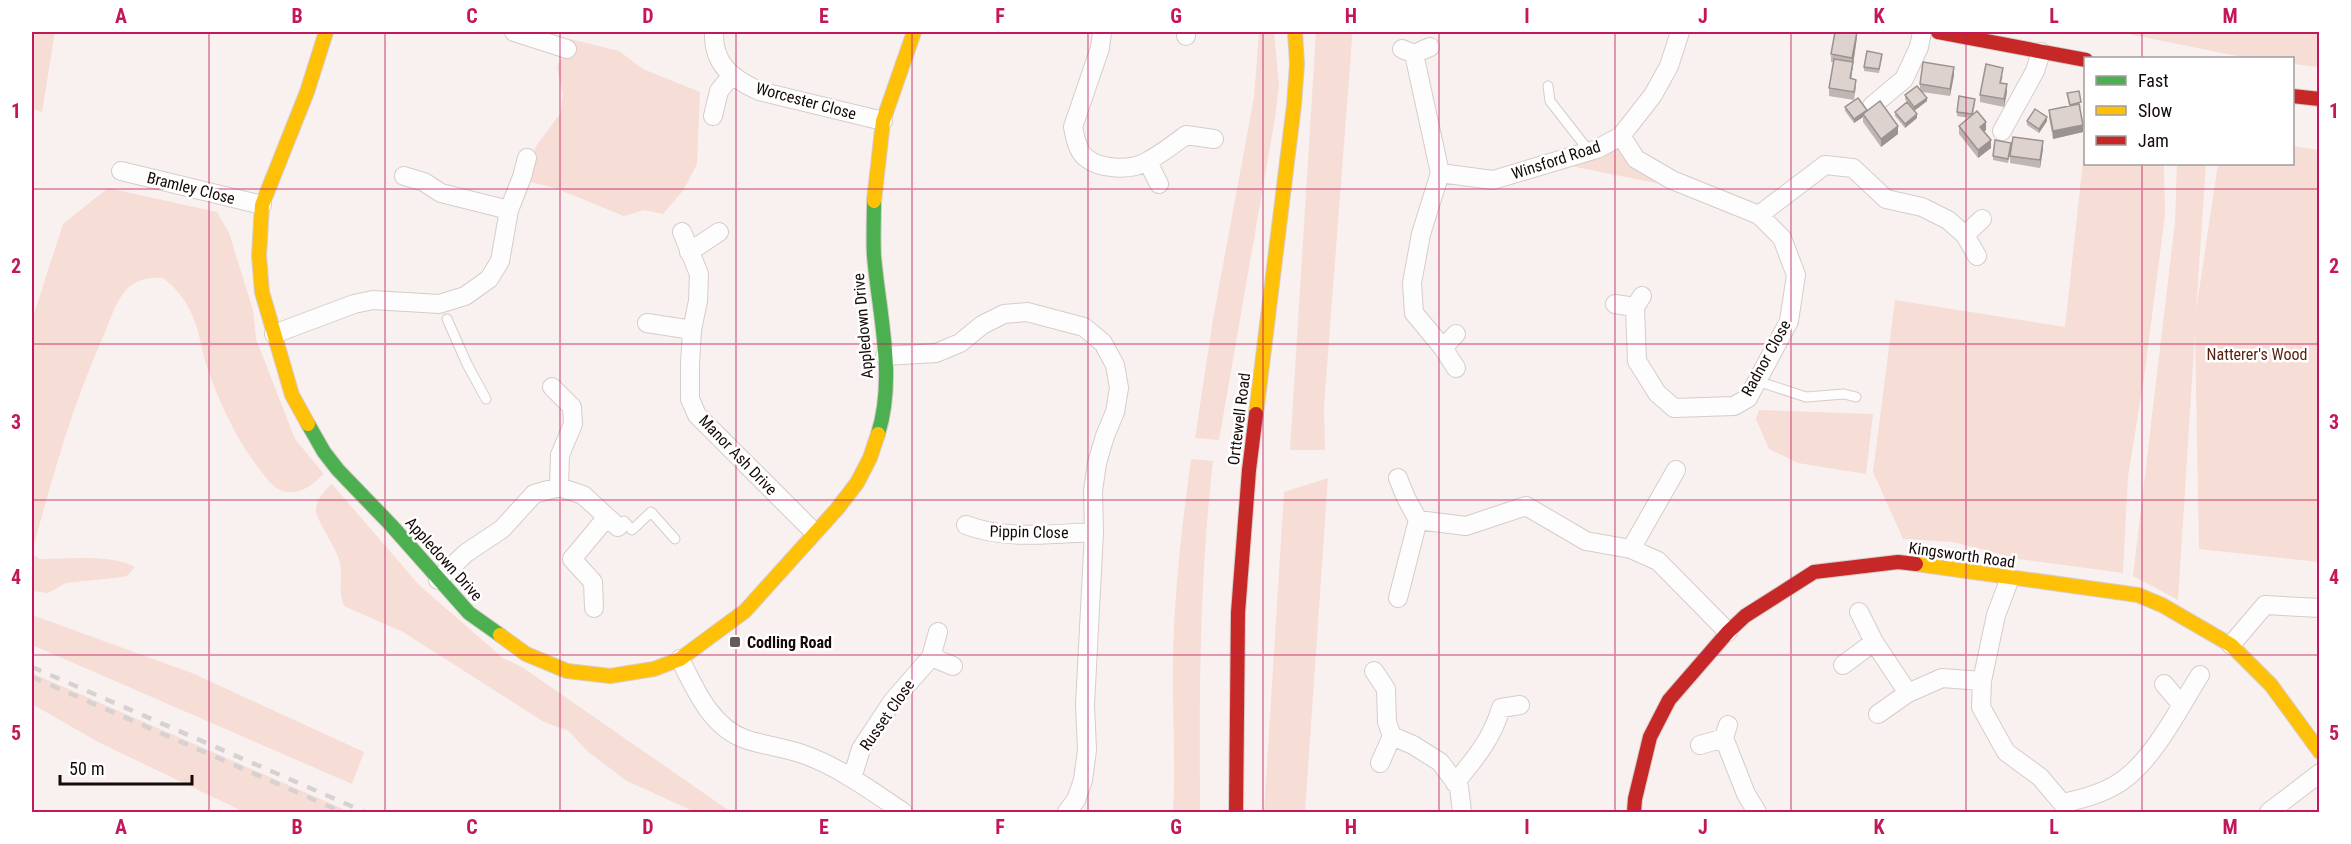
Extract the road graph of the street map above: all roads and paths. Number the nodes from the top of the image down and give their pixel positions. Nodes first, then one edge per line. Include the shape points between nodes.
1 (326, 32) edge
2 (514, 32) edge
3 (714, 32) edge
4 (914, 32) edge
5 (1102, 32) edge
6 (1295, 32) edge
7 (1680, 32) edge
8 (1922, 32) edge
9 (1938, 32) edge
10 (567, 49) dead end
11 (1416, 50) dead end
12 (2041, 52) junction
13 (2084, 60) edge
14 (732, 75) junction
15 (1548, 86) dead end
16 (2294, 96) edge
17 (2319, 99) edge
18 (1872, 106) edge
19 (713, 116) dead end
20 (883, 121) junction
21 (2002, 131) dead end
22 (1621, 136) junction
23 (1214, 139) dead end
24 (1589, 151) junction
25 (526, 158) dead end
26 (1148, 162) junction
27 (121, 171) dead end
28 (1440, 173) junction
29 (404, 176) dead end
30 (1159, 184) dead end
31 (262, 205) junction
32 (509, 210) junction
33 (1759, 215) junction
34 (1982, 219) dead end
35 (682, 232) dead end
36 (719, 232) dead end
37 (1965, 235) junction
38 (689, 252) junction
39 (1977, 256) dead end
40 (1615, 304) dead end
41 (443, 312) junction
42 (647, 324) dead end
43 (692, 330) junction
44 (274, 334) junction
45 (1456, 334) dead end
46 (1443, 348) junction
47 (885, 356) junction
48 (1456, 368) dead end
49 (1757, 381) junction
50 (552, 387) dead end
51 (1856, 397) dead end
52 (486, 399) dead end
53 (1676, 470) dead end
54 (1398, 478) dead end
55 (559, 487) junction
56 (1418, 520) junction
57 (612, 522) junction
58 (966, 525) dead end
59 (814, 532) junction
60 (1094, 532) junction
61 (675, 539) dead end
62 (1631, 549) junction
63 (2010, 578) junction
64 (438, 580) junction
65 (1398, 598) dead end
66 (594, 608) dead end
67 (2319, 608) edge
68 (1859, 612) dead end
69 (938, 632) dead end
70 (1728, 632) junction
71 (1874, 642) junction
72 (2231, 645) junction
73 (931, 657) junction
74 (680, 659) junction
75 (1843, 665) dead end
76 (953, 666) dead end
77 (1374, 671) dead end
78 (2200, 675) dead end
79 (1982, 681) junction
80 (2164, 684) dead end
81 (1908, 693) junction
82 (2181, 704) junction
83 (1520, 705) dead end
84 (1878, 714) dead end
85 (1392, 736) junction
86 (1700, 745) dead end
87 (2319, 752) edge
88 (1380, 763) dead end
89 (2319, 773) edge
90 (852, 778) junction
91 (1455, 783) junction
92 (2057, 808) edge
93 (903, 813) edge
94 (1067, 813) edge
95 (1236, 813) edge
96 (1462, 813) edge
97 (1634, 813) edge
98 (1756, 813) edge
99 (2269, 813) edge

1 - 31 street, Appledown Drive
2 - 10 street
3 - 14 street, Worcester Close via 714,47 723,67
4 - 20 street, Appledown Drive
5 - 26 street via 1073,127 1076,141 1084,156 1098,164 1112,168
6 - 95 street, Orttewell Road via 1294,105 1249,470 1238,613
7 - 22 street, Winsford Road via 1659,85
8 - 18 street via 1904,79
9 - 12 street
11 - 28 street
12 - 13 street
12 - 21 street via 2035,71
14 - 19 street via 720,92
14 - 20 street, Worcester Close via 759,91
15 - 24 lane via 1550,101
16 - 17 street
20 - 47 street, Appledown Drive via 874,190 874,254
22 - 24 street, Winsford Road
22 - 33 street, Radnor Close via 1636,159 1672,180
23 - 26 street via 1186,135
24 - 28 street, Winsford Road via 1493,180
25 - 32 street
26 - 30 street
27 - 31 street, Bramley Close
28 - 46 street via 1421,234 1412,283 1414,313
29 - 32 street via 441,193
31 - 44 street, Appledown Drive via 262,292
32 - 41 street via 500,261 489,279
33 - 37 street via 1825,165 1853,168 1886,199 1922,207 1948,220
33 - 49 street, Radnor Close via 1782,238 1796,275 1789,321
34 - 37 street
35 - 38 street, Manor Ash Drive
36 - 38 street
37 - 39 street
38 - 43 street, Manor Ash Drive via 699,274
40 - 49 street, Radnor Close via 1639,302 1637,361 1657,393 1674,408 1734,406 1748,398
41 - 44 street via 373,300
41 - 52 lane
42 - 43 street
43 - 59 street, Manor Ash Drive via 690,399 697,415
44 - 64 street, Appledown Drive via 292,395 324,452
45 - 46 street
46 - 48 street
47 - 59 street, Appledown Drive via 884,414 870,458 857,483
47 - 60 street via 936,353 960,343 1004,314 1027,312 1084,327 1103,343 1115,365 1119,388 1097,463
49 - 51 lane via 1806,397
50 - 55 street via 572,407 573,424 560,455
53 - 62 street
54 - 56 street
55 - 57 street via 583,495
55 - 64 street via 534,494 502,529 466,553
56 - 62 street via 1466,526 1526,506 1586,541
56 - 65 street
57 - 61 lane via 624,521 632,530 651,512
57 - 66 street via 572,559 593,582
58 - 60 street, Pippin Close via 982,531 1039,535
59 - 74 street, Appledown Drive via 745,611
60 - 94 street via 1085,705 1087,750 1083,780
62 - 70 street via 1658,561
63 - 70 street, Kingsworth Road via 1898,562 1814,572 1745,616
63 - 72 street, Kingsworth Road via 2138,595
63 - 79 street via 1996,615
64 - 74 street, Appledown Drive via 469,613 526,654 567,671 610,676 654,669
67 - 72 street via 2265,604
68 - 71 street
69 - 73 street, Russet Close
70 - 97 street, Kingsworth Road via 1669,700 1650,737
71 - 75 street
71 - 81 street
72 - 87 street, Kingsworth Road via 2271,685
73 - 76 street
73 - 90 street, Russet Close via 892,702 861,749
74 - 90 street via 716,720 743,739 808,756
77 - 85 street via 1386,688 1387,722
78 - 82 street
79 - 81 street via 1942,678
79 - 92 street via 1981,706 2006,752 2040,777
80 - 82 street
81 - 84 street
82 - 92 street via 2145,760 2125,779
83 - 91 street via 1501,708 1484,748
85 - 88 street
85 - 91 street via 1440,762
86 - 98 street via 1726,731
89 - 99 street
90 - 93 street
91 - 96 street

